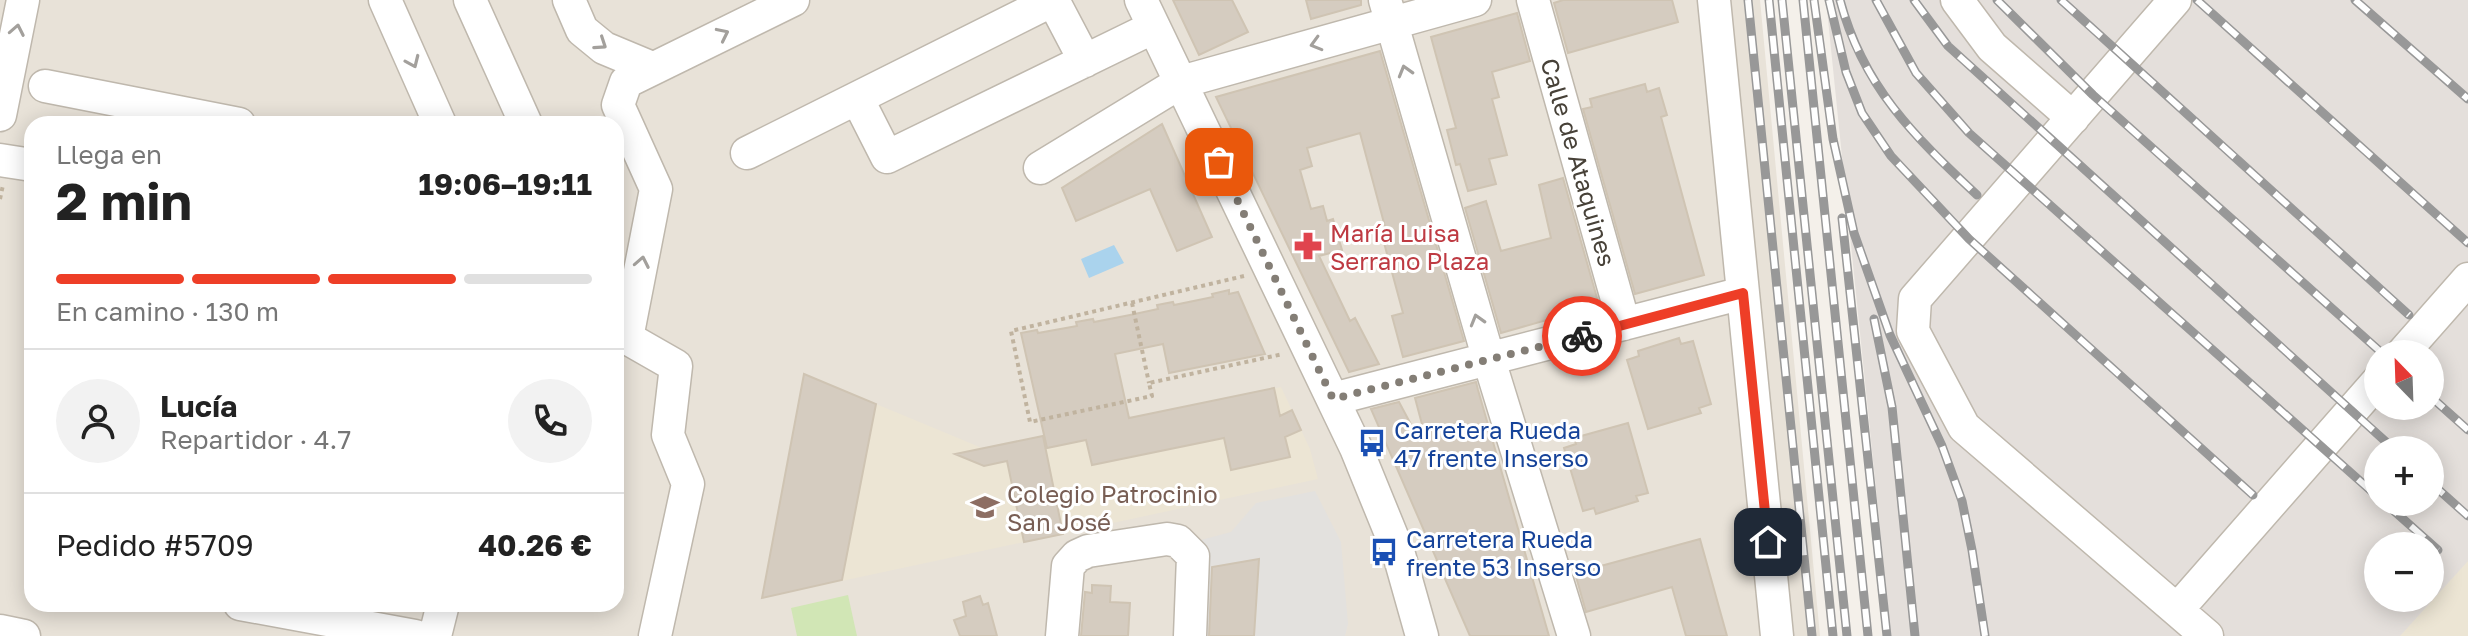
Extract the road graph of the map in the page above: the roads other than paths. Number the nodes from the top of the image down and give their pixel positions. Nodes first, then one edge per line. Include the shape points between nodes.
1 (23, 0) edge
2 (385, 0) edge
3 (470, 0) edge
4 (569, 0) edge
5 (793, 0) edge
6 (1053, 0) edge
7 (1475, 0) edge
8 (1533, 0) edge
9 (1714, 0) edge
10 (1957, 0) edge
11 (2175, 0) edge
12 (1388, 12) edge
13 (1148, 14) edge
14 (1085, 61) junction
15 (652, 68) junction
16 (1181, 82) junction
17 (45, 86) dead end
18 (857, 98) junction
19 (0, 115) edge
20 (198, 116) edge
21 (436, 116) edge
22 (522, 116) edge
23 (623, 116) edge
24 (624, 118) edge
25 (2073, 118) junction
26 (747, 153) dead end
27 (0, 160) edge
28 (24, 164) edge
29 (1040, 168) dead end
30 (2468, 279) edge
31 (1743, 293) junction
32 (1624, 324) junction
33 (624, 328) edge
34 (624, 338) edge
35 (2414, 340) edge
36 (1489, 360) junction
37 (2364, 397) edge
38 (1333, 399) junction
39 (2177, 610) junction
40 (284, 612) edge
41 (441, 612) edge
42 (0, 631) edge
43 (24, 636) edge
44 (415, 636) edge
45 (435, 636) edge
46 (655, 636) edge
47 (1062, 636) edge
48 (1190, 636) edge
49 (1422, 636) edge
50 (1574, 636) edge
51 (1777, 636) edge
52 (2207, 636) edge

19 -> 1 street
2 -> 21 street
3 - 22 street
4 -> 15 street via 582,30 604,48
15 -> 5 street
6 - 14 street
6 - 18 street
7 - 12 street
8 - 32 street, Calle de Ataquines
9 - 31 street
10 - 25 street via 1992,47
11 - 25 street
12 -> 16 street
36 -> 12 street
13 - 14 street
13 - 16 street
14 - 18 street via 887,157
23 -> 15 street via 618,105 626,82
16 - 29 street
16 - 38 street
17 - 20 street
18 - 26 street
33 -> 24 street via 656,189
25 - 39 street via 1915,299 1913,331 1964,427
27 - 28 street
30 - 35 street
31 - 32 street
31 - 51 street
32 - 36 street
34 - 46 street via 676,366 668,435 688,484
36 - 38 street
36 - 50 street
37 - 39 street
38 - 49 street via 1398,551
39 - 52 street
40 - 44 street
41 - 45 street
42 - 43 street
47 - 48 street via 1068,566 1077,556 1167,539 1178,541 1193,556

